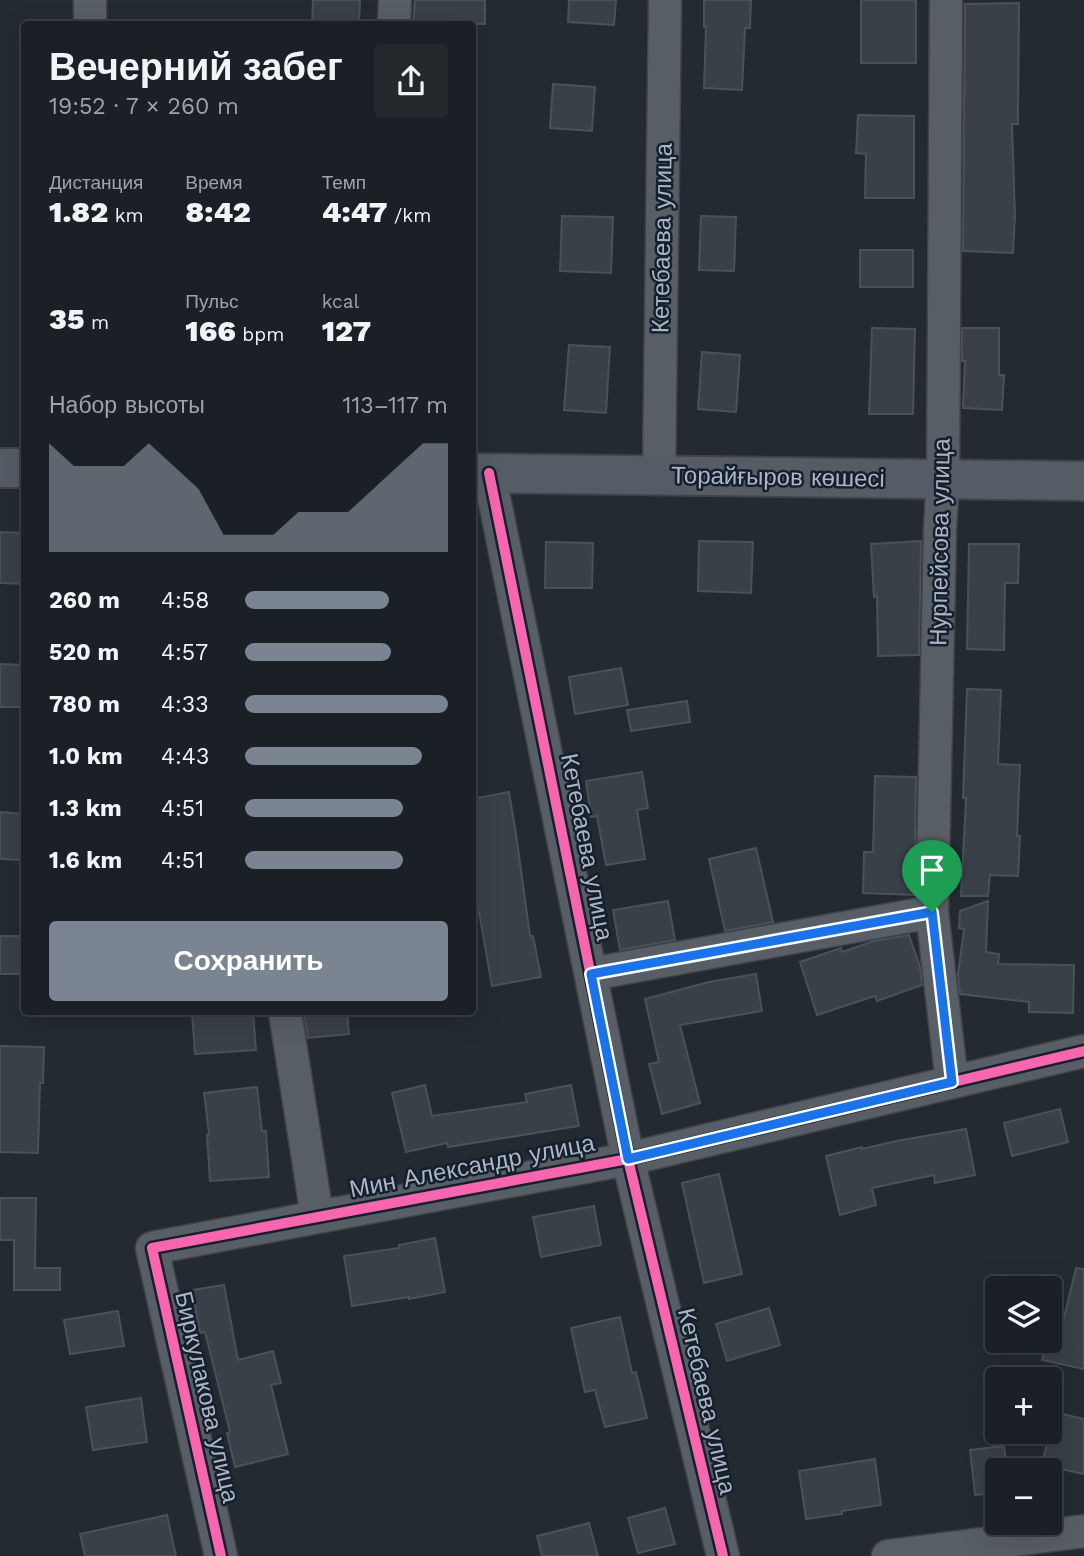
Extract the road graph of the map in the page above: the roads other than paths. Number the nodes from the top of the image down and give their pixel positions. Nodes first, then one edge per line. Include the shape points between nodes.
1 (90, 0) edge
2 (395, 0) edge
3 (665, 0) edge
4 (946, 0) edge
5 (90, 21) edge
6 (394, 21) edge
7 (0, 468) edge
8 (21, 468) edge
9 (481, 473) edge
10 (659, 475) junction
11 (943, 480) junction
12 (1084, 481) edge
13 (932, 912) junction
14 (591, 974) junction
15 (285, 1015) edge
16 (1084, 1051) edge
17 (952, 1082) junction
18 (628, 1159) junction
19 (317, 1216) junction
20 (152, 1248) joint
21 (1084, 1531) edge
22 (221, 1556) edge
23 (723, 1556) edge
24 (888, 1556) edge

1 - 5 street
2 - 6 street
3 - 10 street, Кетебаева улица
4 - 11 street, Нурпейсова улица
7 - 8 street
9 - 10 street, Торайғыров көшесі
9 - 14 street, Кетебаева улица
10 - 11 street, Торайғыров көшесі
11 - 12 street, Торайғыров көшесі
11 - 13 street, Нурпейсова улица
13 - 14 street
13 - 17 street, Нурпейсова улица
14 - 18 street, Кетебаева улица
15 - 19 street
16 - 17 street, Мин Александр улица
17 - 18 street, Мин Александр улица
18 - 19 street, Мин Александр улица
18 - 23 street, Кетебаева улица
19 - 20 street, Мин Александр улица
20 - 22 street, Биркулакова улица
21 - 24 street

